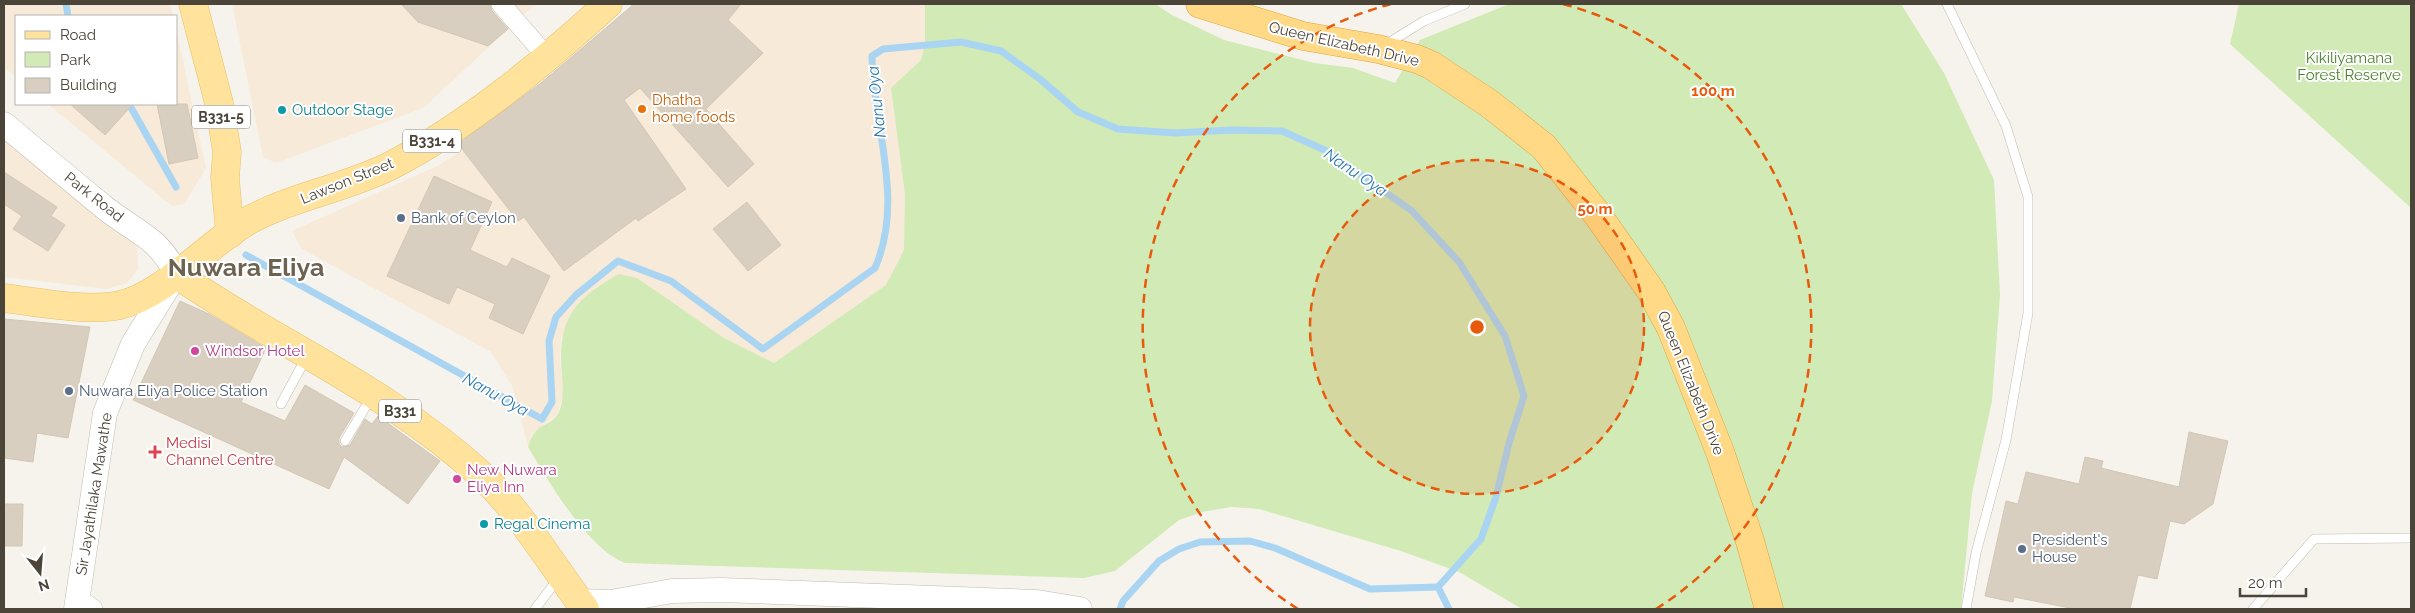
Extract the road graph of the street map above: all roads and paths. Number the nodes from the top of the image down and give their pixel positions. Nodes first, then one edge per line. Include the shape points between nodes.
1 (193, 4) edge
2 (501, 4) edge
3 (608, 4) edge
4 (1200, 4) edge
5 (1465, 4) edge
6 (1947, 4) edge
7 (1378, 49) junction
8 (546, 56) junction
9 (4, 124) edge
10 (227, 152) junction
11 (267, 212) junction
12 (230, 234) junction
13 (176, 274) junction
14 (4, 298) edge
15 (308, 353) junction
16 (373, 394) junction
17 (280, 404) dead end
18 (345, 441) dead end
19 (2411, 538) edge
20 (560, 577) junction
21 (582, 605) edge
22 (82, 606) edge
23 (535, 609) edge
24 (1080, 609) edge
25 (1769, 609) edge
26 (1966, 609) edge
27 (2253, 609) edge

1 - 10 main road, B331-5 via 219,103
2 - 8 street
3 - 8 main road, Lawson Street / B331-4
4 - 7 highway, Queen Elizabeth Drive via 1303,36
5 - 7 lane via 1424,21
6 - 26 lane via 2006,126 2028,197 2028,313 2006,440 1976,553
7 - 25 highway, Queen Elizabeth Drive via 1431,65 1512,120 1550,154 1597,214 1659,304 1678,343 1720,452
8 - 11 main road, Lawson Street / B331-4 via 444,134 389,166
9 - 13 street, Park Road via 107,209 159,246
10 - 11 main road, B331-5 via 238,192
10 - 12 main road, B331-5 via 225,178
11 - 12 main road, Lawson Street / B331-4
12 - 13 main road, Lawson Street / B331-4
13 - 14 main road, Lawson Street via 120,305 84,306
13 - 15 main road, B331
13 - 22 street, Sir Jayathilaka Mawathe via 133,344 105,413
15 - 16 main road, B331
15 - 17 lane
16 - 18 lane
16 - 20 main road, B331 via 428,430 482,475 519,519
19 - 27 lane via 2314,539
20 - 21 main road, B331
20 - 23 lane
21 - 24 street via 672,591 763,590 1037,602

